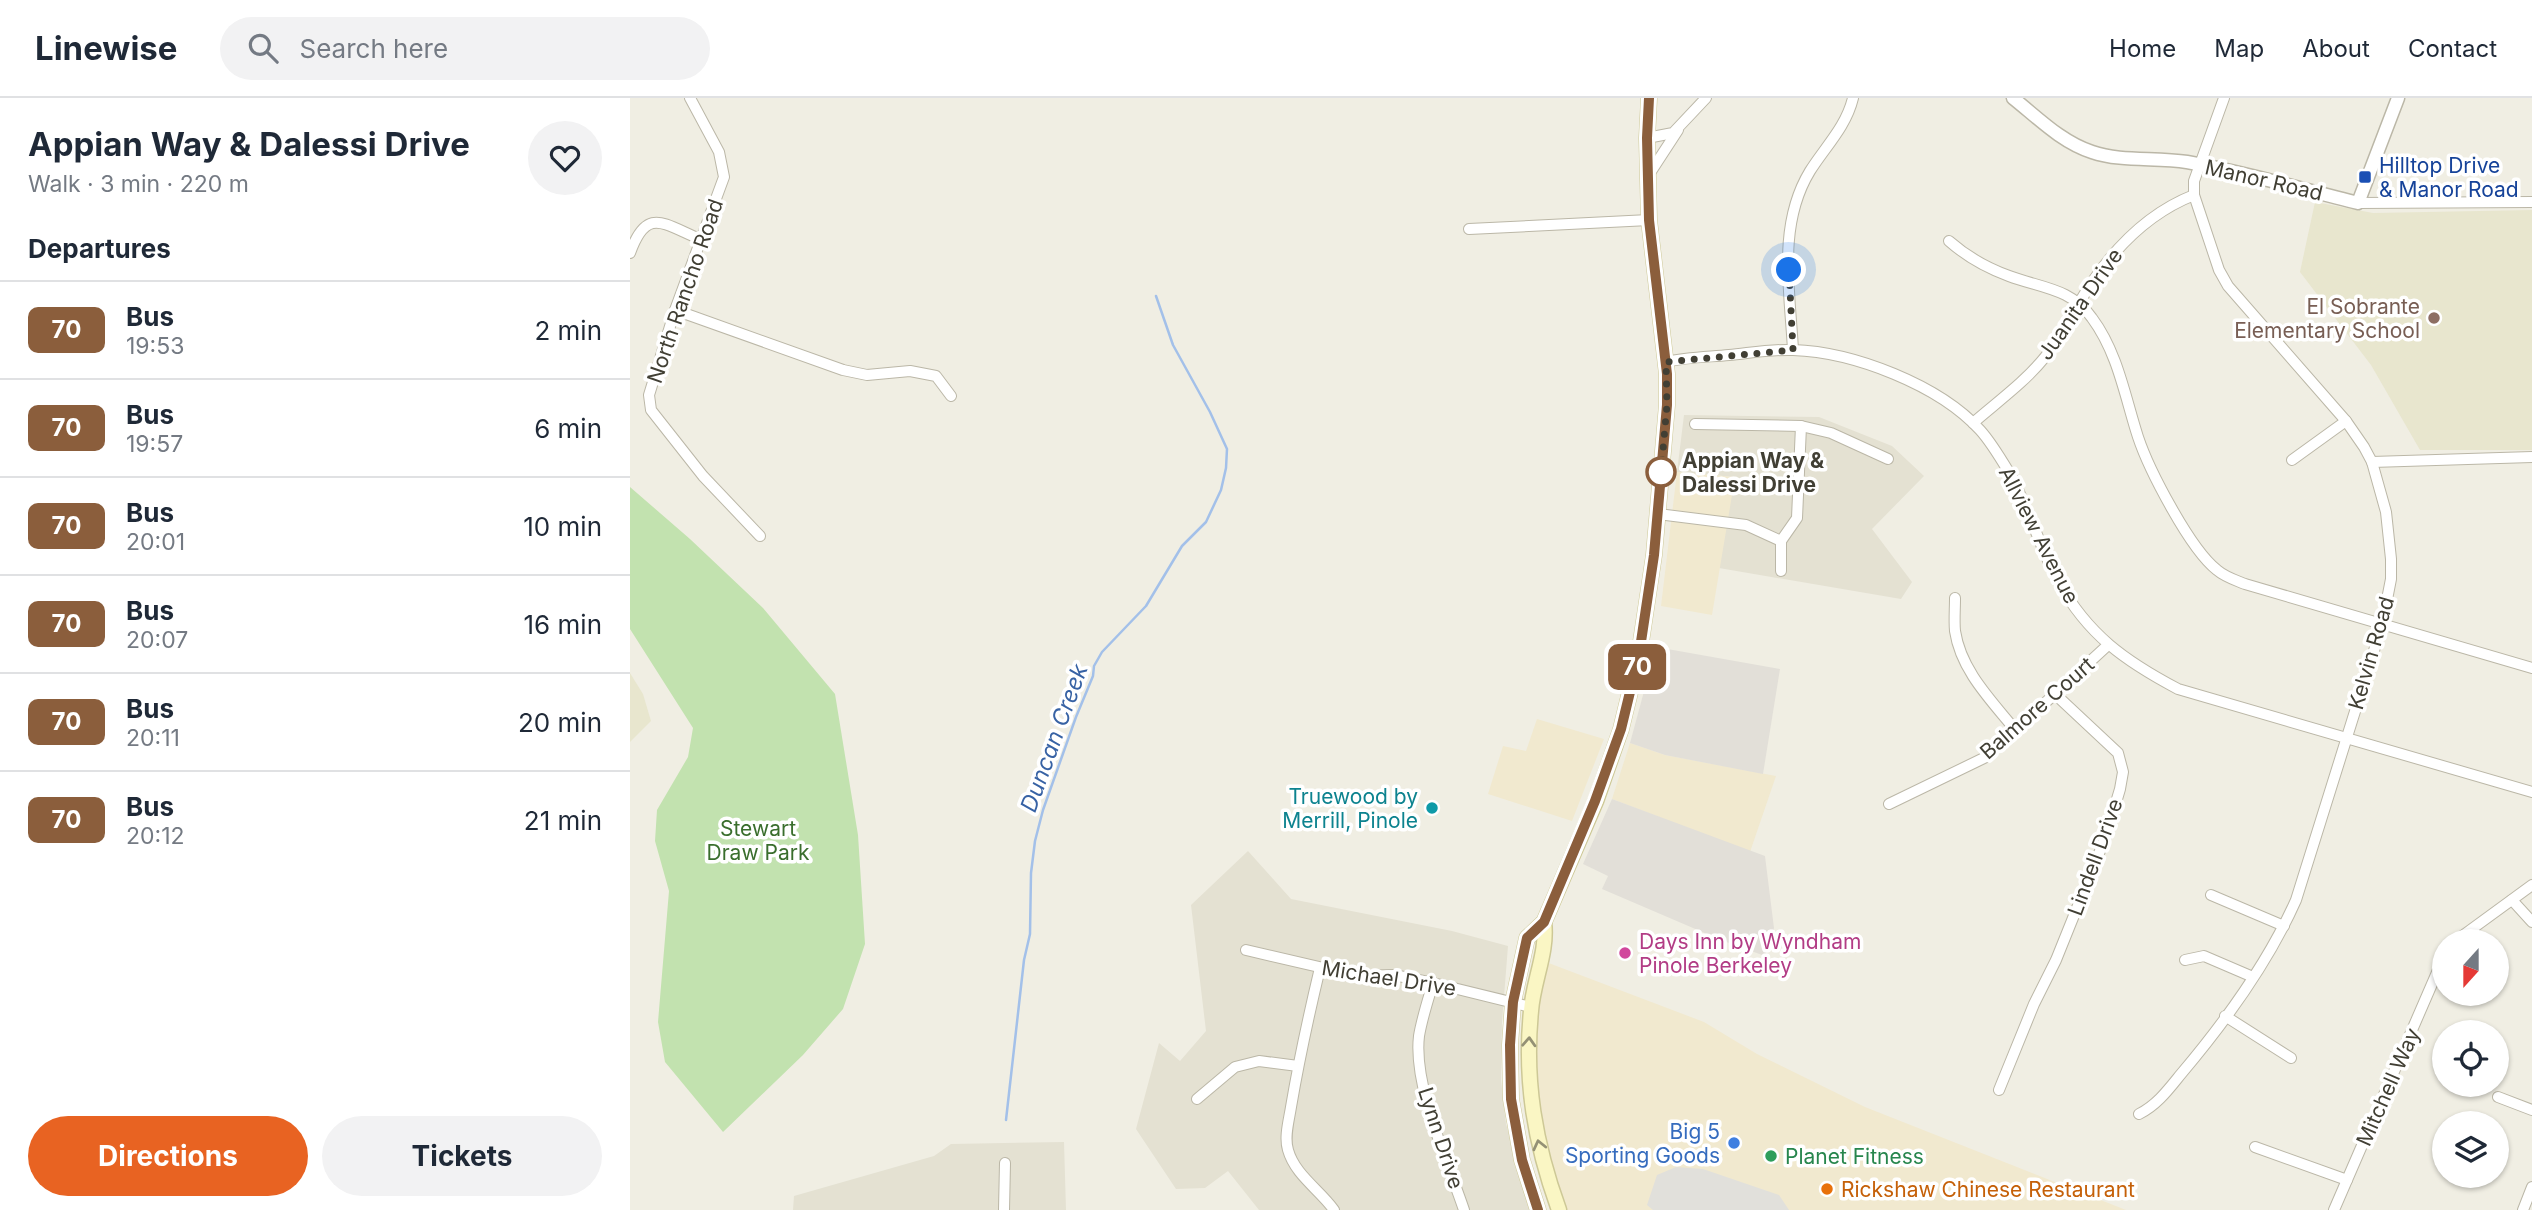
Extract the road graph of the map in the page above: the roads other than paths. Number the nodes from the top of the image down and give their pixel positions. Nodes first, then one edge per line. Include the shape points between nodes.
1 (690, 98) edge
2 (1649, 98) edge
3 (1706, 98) edge
4 (1853, 98) edge
5 (2013, 98) edge
6 (2224, 98) edge
7 (2398, 98) edge
8 (1681, 125) junction
9 (1647, 138) junction
10 (2198, 164) junction
11 (1648, 176) junction
12 (2194, 195) junction
13 (2532, 202) edge
14 (2358, 203) junction
15 (1649, 220) junction
16 (1469, 229) dead end
17 (700, 239) junction
18 (1949, 241) dead end
19 (630, 253) edge
20 (2080, 303) junction
21 (675, 310) junction
22 (1793, 350) junction
23 (1666, 362) junction
24 (951, 396) dead end
25 (2346, 421) junction
26 (1973, 423) junction
27 (1695, 424) dead end
28 (1801, 426) junction
29 (2532, 457) edge
30 (1888, 458) dead end
31 (2292, 460) dead end
32 (2372, 462) junction
33 (1658, 514) junction
34 (760, 536) dead end
35 (1781, 541) junction
36 (1781, 571) dead end
37 (1955, 598) dead end
38 (2382, 625) junction
39 (2108, 646) junction
40 (2532, 668) edge
41 (2056, 695) junction
42 (2016, 731) junction
43 (2346, 737) junction
44 (2532, 792) edge
45 (1889, 804) dead end
46 (2532, 885) edge
47 (2211, 895) dead end
48 (2512, 900) junction
49 (1544, 922) junction
50 (2532, 922) edge
51 (2284, 926) junction
52 (2473, 929) edge
53 (1247, 950) dead end
54 (2185, 960) dead end
55 (1320, 968) junction
56 (2253, 977) junction
57 (1433, 983) junction
58 (2432, 984) edge
59 (1513, 1002) junction
60 (1531, 1007) junction
61 (2225, 1016) junction
62 (2291, 1058) dead end
63 (1298, 1066) junction
64 (1999, 1090) dead end
65 (2498, 1097) dead end
66 (1197, 1099) dead end
67 (2532, 1110) edge
68 (2139, 1114) dead end
69 (2255, 1147) dead end
70 (1005, 1163) dead end
71 (2347, 1180) junction
72 (2532, 1187) edge
73 (1004, 1210) edge
74 (1334, 1210) edge
75 (1464, 1210) edge
76 (1538, 1210) edge
77 (1559, 1210) edge
78 (2334, 1210) edge
79 (2523, 1210) edge

1 - 17 street, North Rancho Road via 719,152 724,177
2 - 9 main road
3 - 8 street
4 - 22 street via 1793,210 1787,244
5 - 10 street, Manor Road via 2065,140 2092,152
6 - 10 street, Kelvin Road
7 - 14 street
8 - 9 street via 1666,135
8 - 11 street
9 - 11 main road
10 - 12 street, Kelvin Road
10 - 14 street, Manor Road
11 - 15 main road
12 - 20 street, Juanita Drive via 2172,203 2124,242
12 - 25 street, Kelvin Road via 2228,286
13 - 14 street, Manor Road
15 - 16 street
15 - 23 main road
17 - 19 street via 657,222 646,224
17 - 21 street, North Rancho Road
18 - 20 street via 2008,276
20 - 26 street, Juanita Drive via 2043,359
20 - 38 street via 2104,337 2146,457 2201,555 2237,581
21 - 24 street via 843,370 867,375 909,370 936,376
21 - 34 street, North Rancho Road via 649,395 651,410 703,476
22 - 23 street, Allview Avenue
22 - 26 street, Allview Avenue via 1886,370 1945,401
23 - 33 main road
25 - 31 street
25 - 32 street, Kelvin Road
26 - 39 street, Allview Avenue via 2010,475 2058,580
27 - 28 street
28 - 30 street via 1831,433
28 - 35 street via 1797,518
29 - 32 street
32 - 38 street, Kelvin Road via 2386,512 2391,559 2392,579
33 - 35 street via 1746,525
33 - 49 main road via 1649,600 1621,729
35 - 36 street
37 - 42 street via 1955,631 1961,651 1978,685
38 - 40 street
38 - 43 street, Kelvin Road
39 - 41 street, Balmore Court
39 - 43 street, Allview Avenue via 2178,689
41 - 42 street, Balmore Court
41 - 64 street, Lindell Drive via 2118,753 2123,772 2106,836
42 - 45 street, Balmore Court via 1986,757
43 - 44 street, Allview Avenue
43 - 51 street, Kelvin Road
46 - 48 street
47 - 51 street
48 - 50 street
48 - 52 street
49 - 59 main road via 1527,938
49 - 60 main road via 1546,939
51 - 56 street, Kelvin Road
53 - 55 street, Michael Drive
54 - 56 street via 2204,956
55 - 57 street, Michael Drive
55 - 63 street
56 - 61 street, Kelvin Road
57 - 59 street, Michael Drive
57 - 75 street, Lynn Drive via 1419,1037 1422,1080
58 - 71 street, Mitchell Way
59 - 60 street, Michael Drive
59 - 76 main road via 1511,1099 1522,1160
77 -> 60 main road via 1532,1114 1528,1076
61 - 62 street
61 - 68 street, Kelvin Road via 2152,1107
63 - 66 street via 1259,1060 1235,1067
63 - 74 street via 1287,1149 1296,1168
65 - 67 street
69 - 71 street
70 - 73 street
71 - 78 street, Mitchell Way
72 - 79 street

